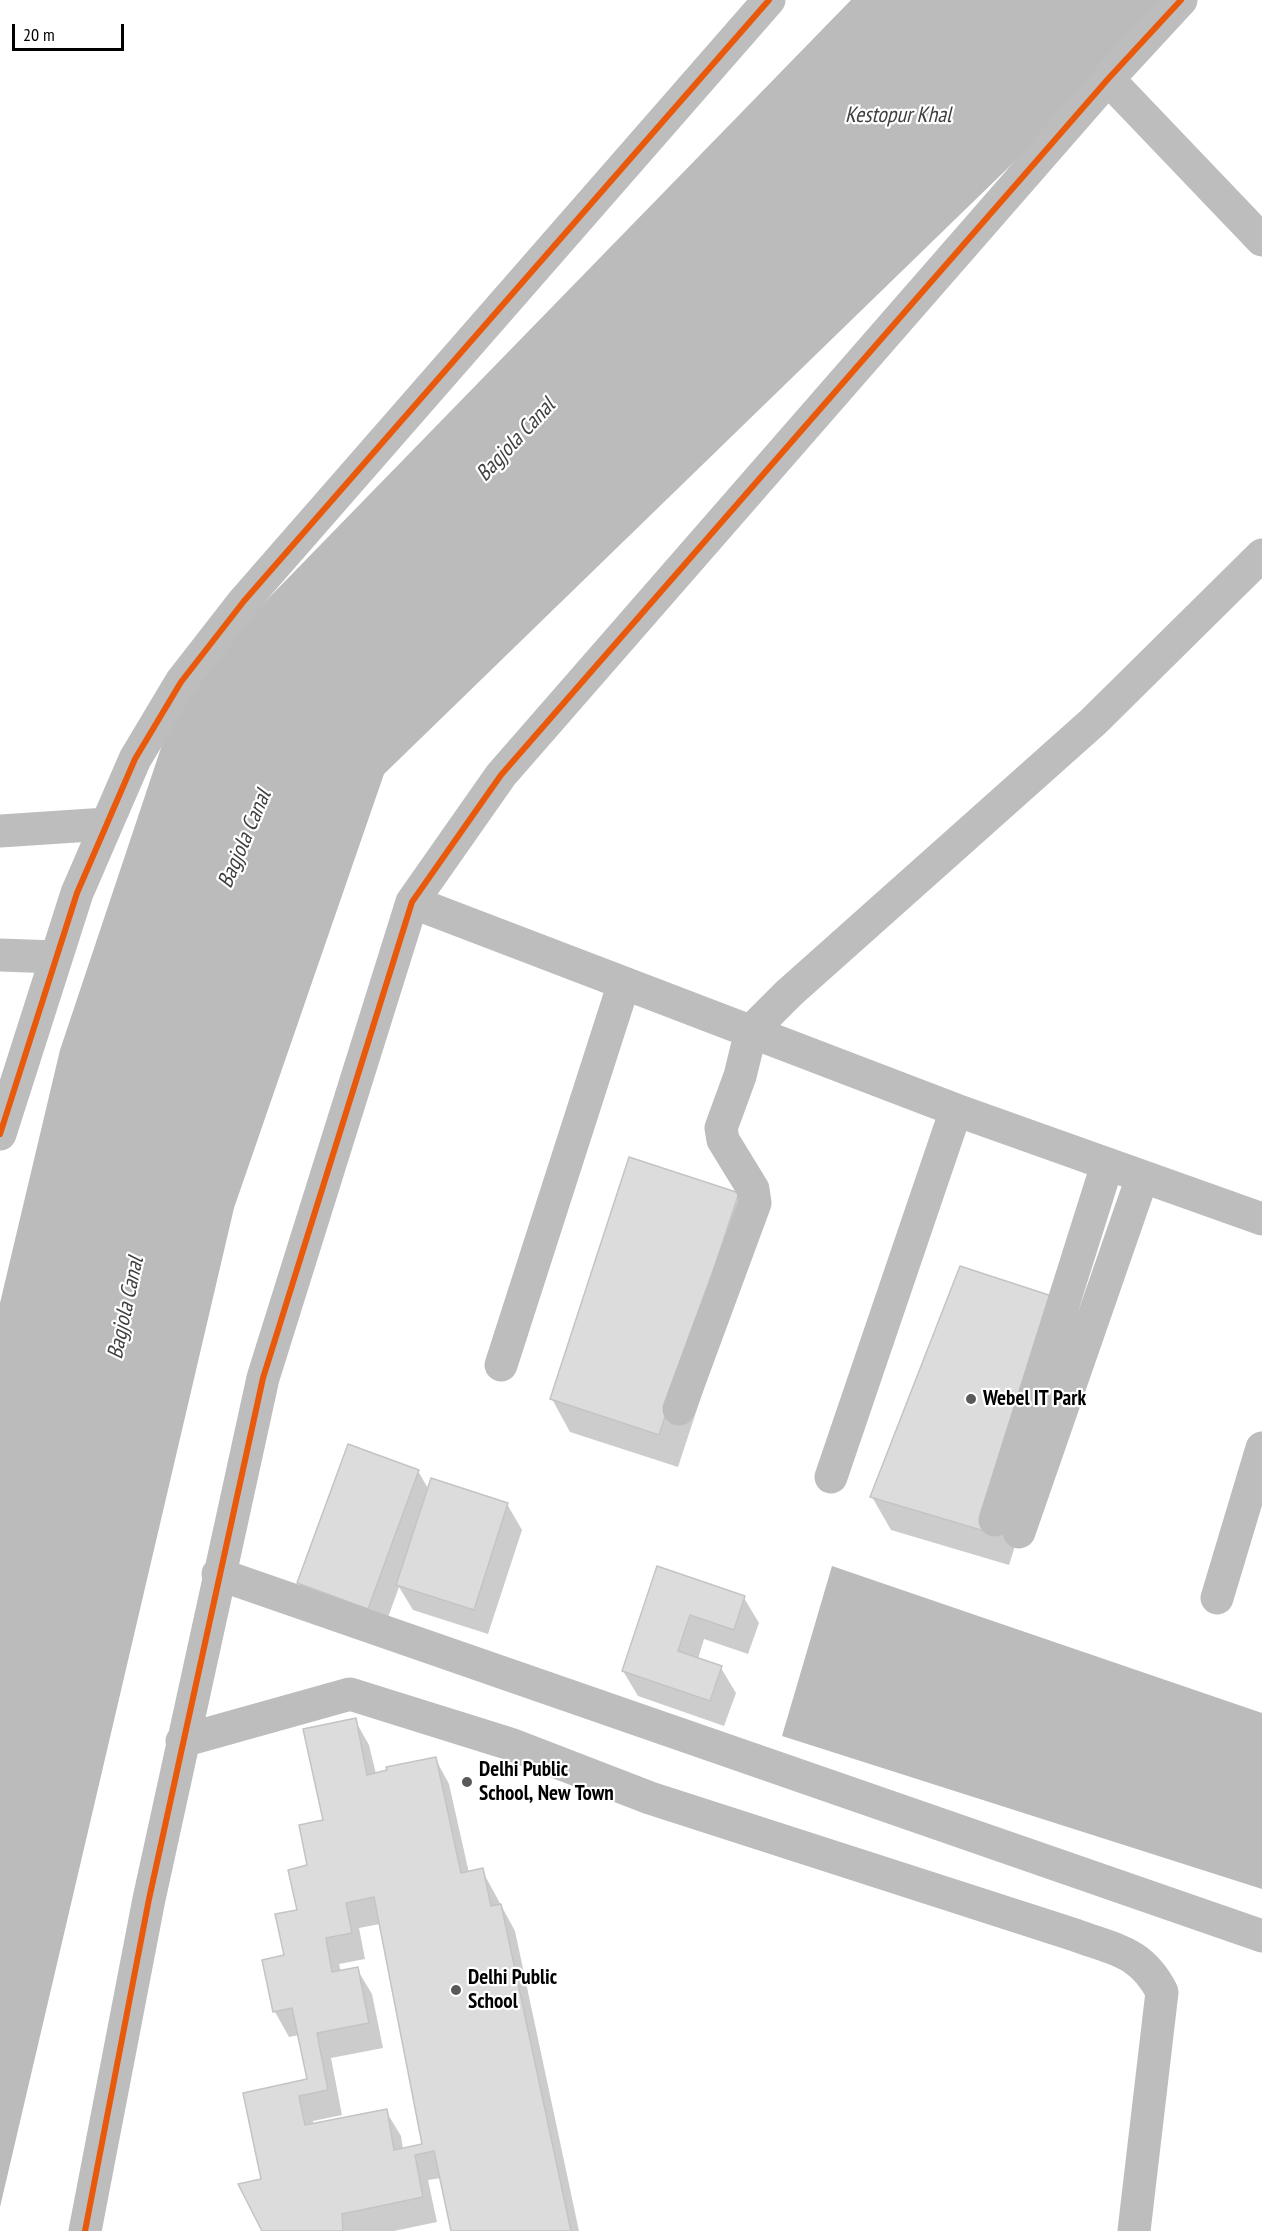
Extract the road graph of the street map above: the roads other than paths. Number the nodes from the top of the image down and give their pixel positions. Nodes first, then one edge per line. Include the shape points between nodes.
1 (769, 0) edge
2 (1181, 0) edge
3 (1108, 79) junction
4 (1262, 240) edge
5 (1262, 555) edge
6 (106, 824) junction
7 (0, 831) edge
8 (412, 902) junction
9 (0, 955) edge
10 (56, 957) junction
11 (624, 983) junction
12 (752, 1031) junction
13 (957, 1110) junction
14 (0, 1134) edge
15 (1107, 1165) junction
16 (1142, 1178) junction
17 (1262, 1219) edge
18 (501, 1365) dead end
19 (679, 1408) dead end
20 (1262, 1448) edge
21 (831, 1477) dead end
22 (218, 1574) junction
23 (1217, 1598) dead end
24 (182, 1742) junction
25 (1262, 1936) edge
26 (85, 2231) edge
27 (1134, 2231) edge

1 - 6 street via 244,601 176,692 135,759
2 - 3 street
3 - 4 street
3 - 8 street via 501,776
5 - 12 street via 1093,722 789,993
6 - 7 street
6 - 10 street
8 - 11 street
8 - 22 street via 263,1378
9 - 10 street
10 - 14 street
11 - 12 street
11 - 18 street
12 - 13 street
12 - 19 street via 721,1128 723,1140 753,1189 754,1203
13 - 15 street
13 - 21 street
15 - 16 street
15 - 16 street via 1007,1526
16 - 17 street
20 - 23 street
22 - 24 street
22 - 25 street
24 - 26 street
24 - 27 street via 350,1694 510,1744 650,1798 1075,1935 1139,1960 1153,1974 1162,1992

